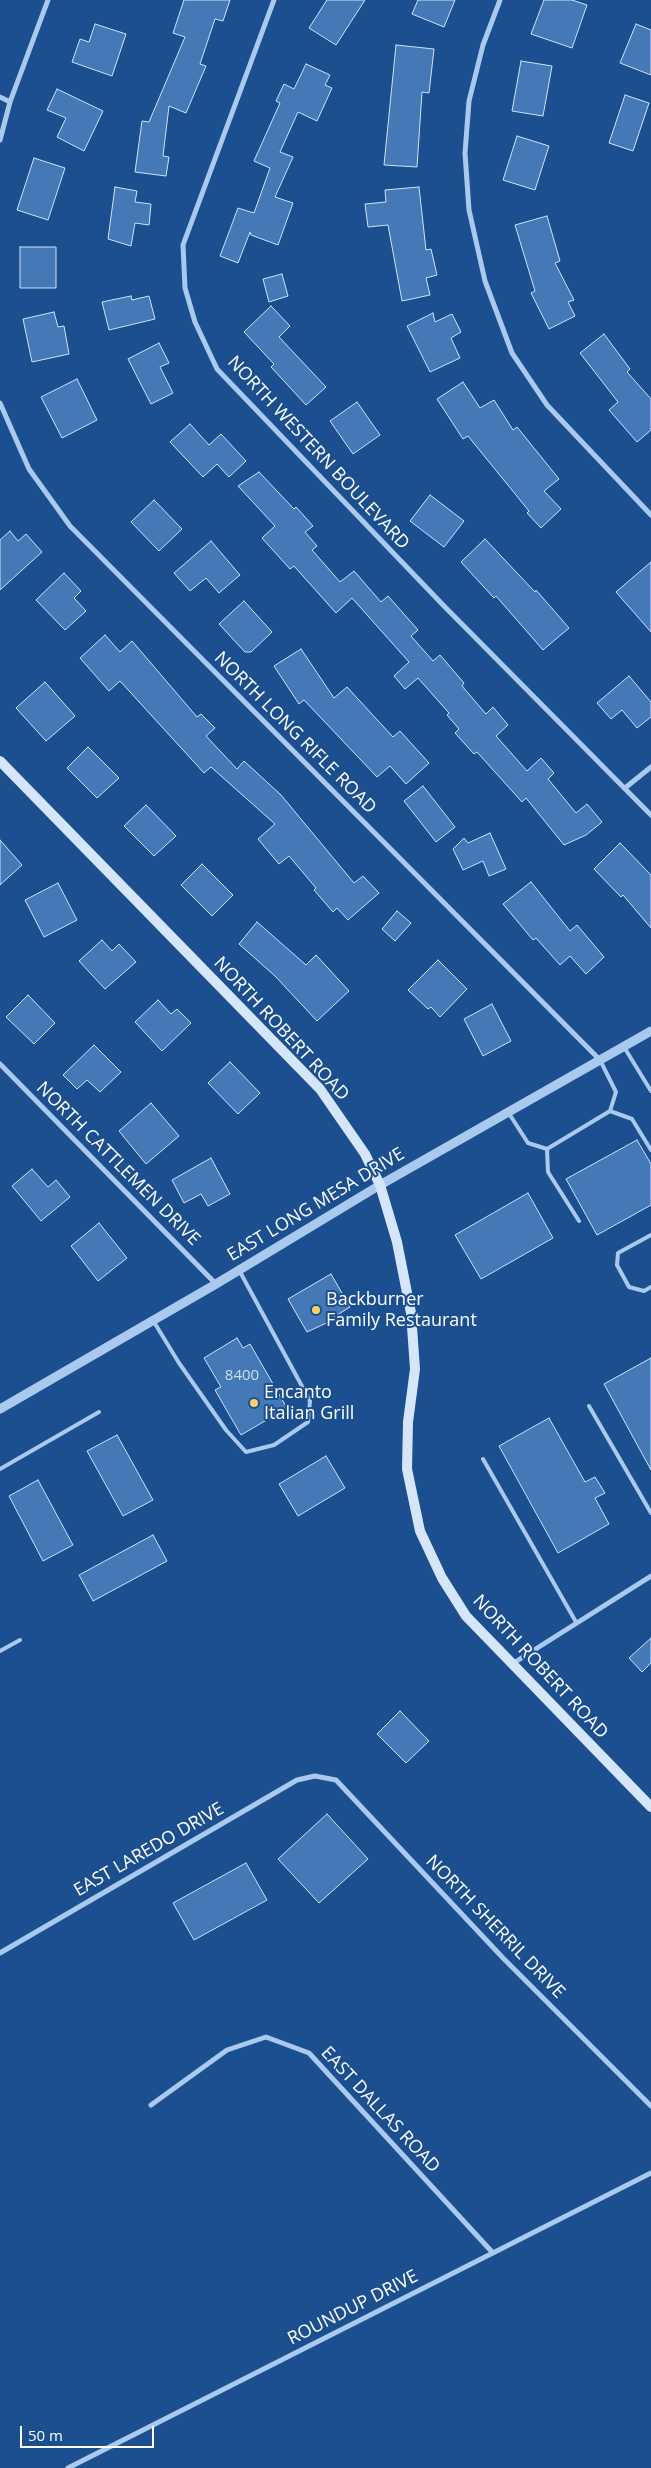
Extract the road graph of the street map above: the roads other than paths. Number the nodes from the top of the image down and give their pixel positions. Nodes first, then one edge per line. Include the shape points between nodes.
1 (48, 0) edge
2 (274, 0) edge
3 (500, 0) edge
4 (0, 98) edge
5 (10, 102) junction
6 (0, 140) edge
7 (0, 403) edge
8 (651, 515) edge
9 (0, 761) edge
10 (651, 767) edge
11 (625, 788) junction
12 (651, 815) edge
13 (651, 1031) edge
14 (624, 1047) junction
15 (600, 1060) junction
16 (0, 1064) edge
17 (651, 1091) edge
18 (610, 1111) junction
19 (508, 1112) junction
20 (546, 1149) junction
21 (651, 1150) edge
22 (380, 1185) junction
23 (579, 1221) dead end
24 (651, 1235) edge
25 (239, 1270) junction
26 (216, 1284) junction
27 (651, 1287) edge
28 (153, 1320) junction
29 (589, 1406) dead end
30 (0, 1409) edge
31 (99, 1412) dead end
32 (483, 1459) dead end
33 (0, 1469) edge
34 (651, 1513) edge
35 (651, 1576) edge
36 (576, 1622) junction
37 (20, 1640) dead end
38 (0, 1651) edge
39 (512, 1664) junction
40 (315, 1776) joint
41 (651, 1807) edge
42 (0, 1953) edge
43 (150, 2105) dead end
44 (651, 2106) edge
45 (651, 2173) edge
46 (493, 2253) junction
47 (68, 2468) edge

1 - 5 street
2 - 11 street, NORTH WESTERN BOULEVARD via 183,245 185,288 195,322 223,376
3 - 8 street via 483,45 469,101 465,153 469,210 485,281 512,353 547,405
4 - 5 street
5 - 6 street
7 - 15 street, NORTH LONG RIFLE ROAD via 29,469 70,526
9 - 22 main road, NORTH ROBERT ROAD via 320,1089 360,1146
10 - 11 street
11 - 12 street, NORTH WESTERN BOULEVARD
13 - 14 street, EAST LONG MESA DRIVE
14 - 15 street, EAST LONG MESA DRIVE
14 - 17 lane
15 - 18 lane via 616,1092
15 - 19 street, EAST LONG MESA DRIVE
16 - 26 street, NORTH CATTLEMEN DRIVE
18 - 20 lane
18 - 21 lane via 632,1119
19 - 20 lane via 528,1143
19 - 22 street, EAST LONG MESA DRIVE
20 - 23 lane via 548,1172
22 - 25 street, EAST LONG MESA DRIVE
22 - 39 main road, NORTH ROBERT ROAD via 411,1313 415,1369 408,1422 407,1469 420,1531 442,1578 466,1616
24 - 27 lane via 618,1253 617,1265 629,1286 644,1291
25 - 26 street, EAST LONG MESA DRIVE
25 - 28 lane via 310,1401 308,1422 274,1445 246,1452 226,1430
26 - 28 street, EAST LONG MESA DRIVE
28 - 30 street, EAST LONG MESA DRIVE
29 - 34 lane
31 - 33 lane
32 - 36 lane
35 - 36 street
36 - 39 street
37 - 38 lane
39 - 41 main road, NORTH ROBERT ROAD
40 - 42 street, EAST LAREDO DRIVE via 297,1780
40 - 44 street, NORTH SHERRIL DRIVE via 336,1780 503,1958
43 - 46 street, EAST DALLAS ROAD via 227,2050 266,2037 309,2053
45 - 46 street, ROUNDUP DRIVE
46 - 47 street, ROUNDUP DRIVE

